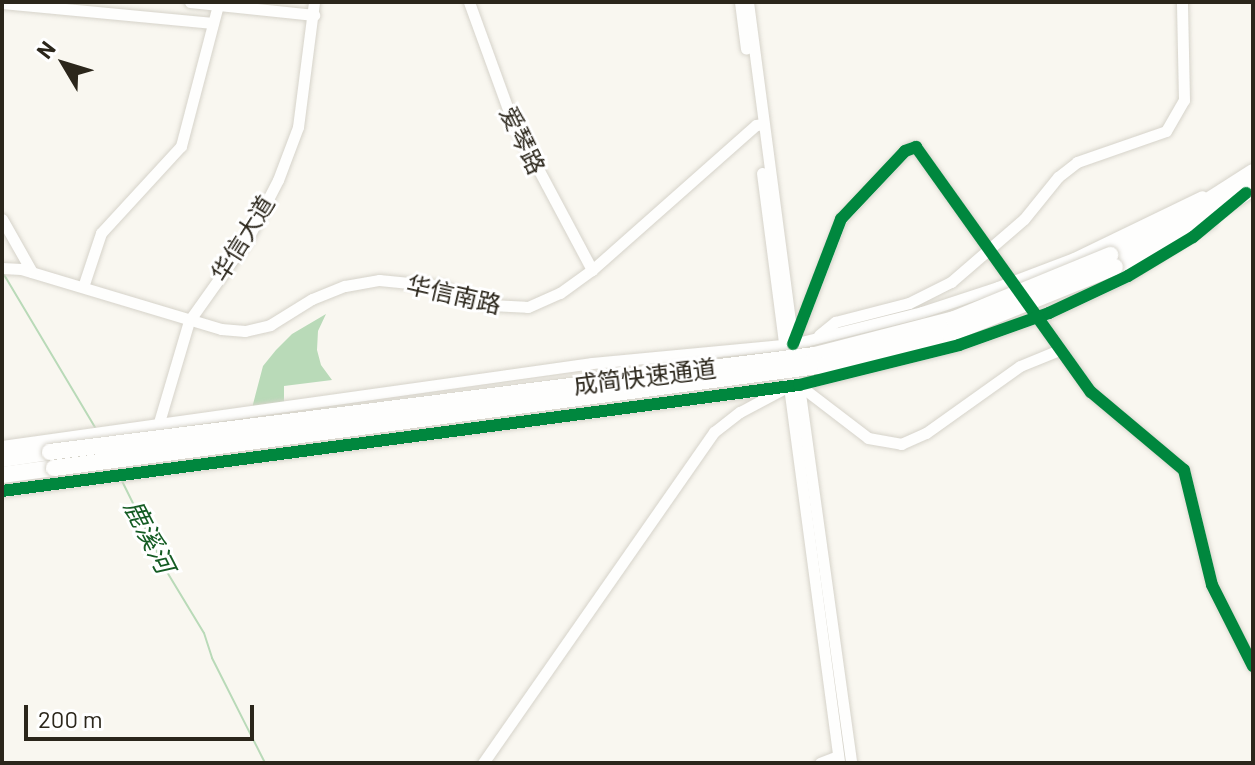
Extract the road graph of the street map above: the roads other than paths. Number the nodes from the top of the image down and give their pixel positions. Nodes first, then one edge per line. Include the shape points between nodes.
1 (190, 2) edge
2 (314, 2) edge
3 (469, 2) edge
4 (740, 2) edge
5 (748, 2) edge
6 (1182, 2) edge
7 (2, 3) edge
8 (218, 5) junction
9 (314, 15) junction
10 (213, 23) junction
11 (759, 125) junction
12 (1253, 171) edge
13 (1250, 191) edge
14 (2, 219) edge
15 (989, 251) junction
16 (1112, 261) junction
17 (2, 268) edge
18 (27, 270) junction
19 (592, 270) junction
20 (1008, 276) dead end
21 (83, 287) junction
22 (189, 321) junction
23 (1042, 323) dead end
24 (816, 338) junction
25 (789, 345) junction
26 (1059, 350) junction
27 (794, 385) junction
28 (158, 425) junction
29 (2, 446) edge
30 (2, 459) edge
31 (52, 460) junction
32 (153, 469) junction
33 (2, 475) edge
34 (2, 491) edge
35 (1253, 666) edge
36 (838, 759) edge
37 (483, 763) edge
38 (820, 763) edge
39 (851, 763) edge

1 - 8 street
2 - 9 street, 华信大道
3 - 19 street, 爱琴路 via 512,120
4 - 11 street
5 - 11 street
6 - 15 street via 1184,100 1178,116 1166,131 1143,142 1077,162
7 - 10 street
8 - 9 street
8 - 10 street
9 - 22 street, 华信大道 via 298,127 278,180 248,238
10 - 21 street via 181,146 101,233
11 - 19 street, 华信南路
11 - 25 street
12 - 16 highway, 成简快速通道
12 - 24 street via 1074,258 922,312
13 - 16 highway, 成简快速通道
13 - 27 street via 1193,237 1049,313 959,345
14 - 18 street
15 - 20 street
15 - 24 street via 935,292 835,322
15 - 25 street via 912,147 841,219
16 - 31 highway, 成简快速通道, bridge via 954,319 815,355
17 - 18 street, 华信南路
18 - 21 street, 华信南路
19 - 22 street, 华信南路 via 528,307 490,305 440,286 379,280 345,286 270,325 245,331
21 - 22 street, 华信南路
22 - 28 street, 华信大道
23 - 26 street
24 - 25 street
25 - 27 street
25 - 28 street via 592,363
26 - 27 street via 1020,366 926,433 901,444 868,438
26 - 35 street via 1091,392 1184,470 1212,585
27 - 32 street
27 - 36 street
27 - 37 street via 740,412 714,432
27 - 39 street
28 - 29 street
28 - 32 street, 华信大道
30 - 31 highway, 成简快速通道
31 - 33 highway, 成简快速通道
32 - 34 street
36 - 38 street

